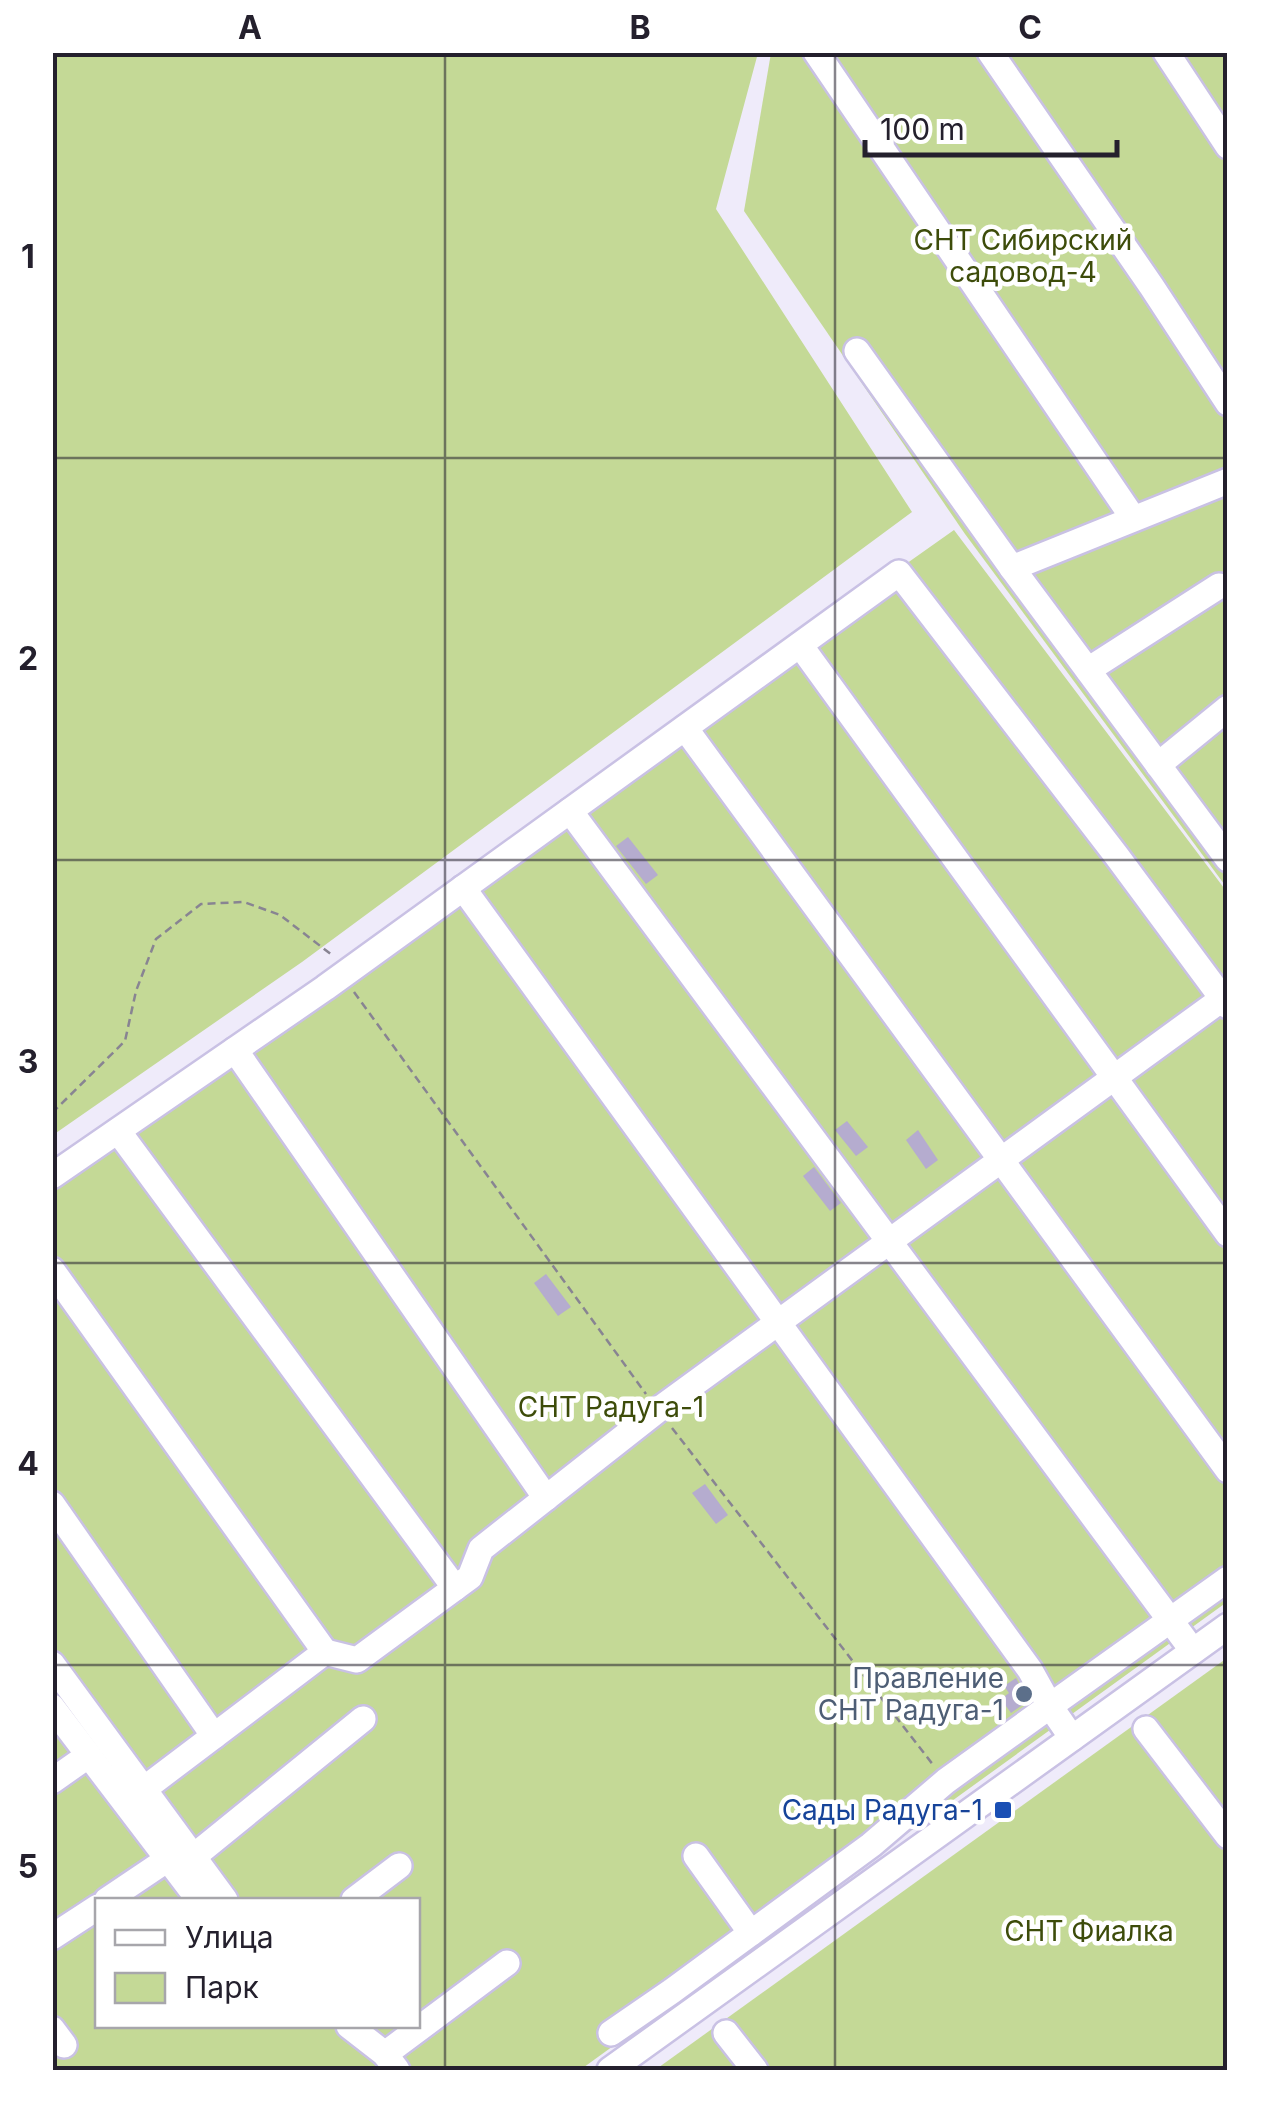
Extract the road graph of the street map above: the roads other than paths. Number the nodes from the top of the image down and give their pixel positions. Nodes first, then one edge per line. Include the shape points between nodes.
1 (816, 52) edge
2 (990, 52) edge
3 (1166, 52) edge
4 (1228, 146) edge
5 (857, 350) dead end
6 (1228, 404) edge
7 (1228, 481) edge
8 (1133, 518) junction
9 (1012, 568) junction
10 (1219, 586) dead end
11 (800, 644) junction
12 (1088, 670) junction
13 (1228, 708) edge
14 (685, 728) junction
15 (1158, 765) junction
16 (570, 811) junction
17 (1228, 860) edge
18 (463, 888) junction
19 (1225, 1002) edge
20 (235, 1050) junction
21 (1114, 1078) junction
22 (118, 1131) junction
23 (1002, 1160) junction
24 (52, 1176) edge
25 (1228, 1234) edge
26 (890, 1242) junction
27 (52, 1270) edge
28 (778, 1323) junction
29 (1228, 1470) edge
30 (546, 1498) junction
31 (52, 1504) edge
32 (1228, 1578) edge
33 (455, 1588) junction
34 (1170, 1620) junction
35 (1228, 1626) edge
36 (1193, 1651) junction
37 (325, 1652) junction
38 (52, 1664) edge
39 (1050, 1706) junction
40 (52, 1707) edge
41 (363, 1719) dead end
42 (1146, 1729) dead end
43 (214, 1736) junction
44 (1072, 1738) junction
45 (89, 1756) junction
46 (52, 1782) edge
47 (144, 1789) junction
48 (1228, 1836) edge
49 (696, 1856) dead end
50 (181, 1858) junction
51 (398, 1866) dead end
52 (111, 1898) edge
53 (199, 1898) edge
54 (223, 1898) edge
55 (357, 1898) edge
56 (95, 1909) edge
57 (751, 1933) junction
58 (52, 1937) edge
59 (507, 1964) dead end
60 (352, 2028) edge
61 (611, 2033) dead end
62 (726, 2033) dead end
63 (391, 2062) edge
64 (610, 2070) edge
65 (755, 2070) edge

1 - 8 street
2 - 6 street
3 - 4 street
5 - 9 street
7 - 8 street
8 - 9 street
9 - 12 street
10 - 12 street
11 - 14 street
11 - 19 street via 899,573
11 - 21 street
12 - 15 street
13 - 15 street
14 - 16 street
14 - 23 street
15 - 17 street
16 - 18 street
16 - 26 street
18 - 20 street
18 - 28 street
19 - 21 street
20 - 22 street
20 - 30 street
21 - 23 street
21 - 25 street
22 - 24 street
22 - 33 street
23 - 26 street
23 - 29 street
26 - 28 street
26 - 34 street
27 - 37 street
28 - 30 street
28 - 39 street
30 - 33 street via 481,1549 470,1578
31 - 43 street
32 - 34 street
33 - 37 street via 357,1660
34 - 36 street
34 - 39 street
35 - 36 street
36 - 44 street
37 - 43 street
38 - 47 street
39 - 44 street
39 - 57 street
40 - 45 street
41 - 50 street
42 - 48 street
43 - 47 street
44 - 64 street
45 - 46 street
45 - 50 street
47 - 50 street
49 - 57 street
50 - 52 street
50 - 53 street
50 - 54 street
51 - 55 street
56 - 58 street
57 - 61 street
59 - 63 street
60 - 63 street
62 - 65 street

